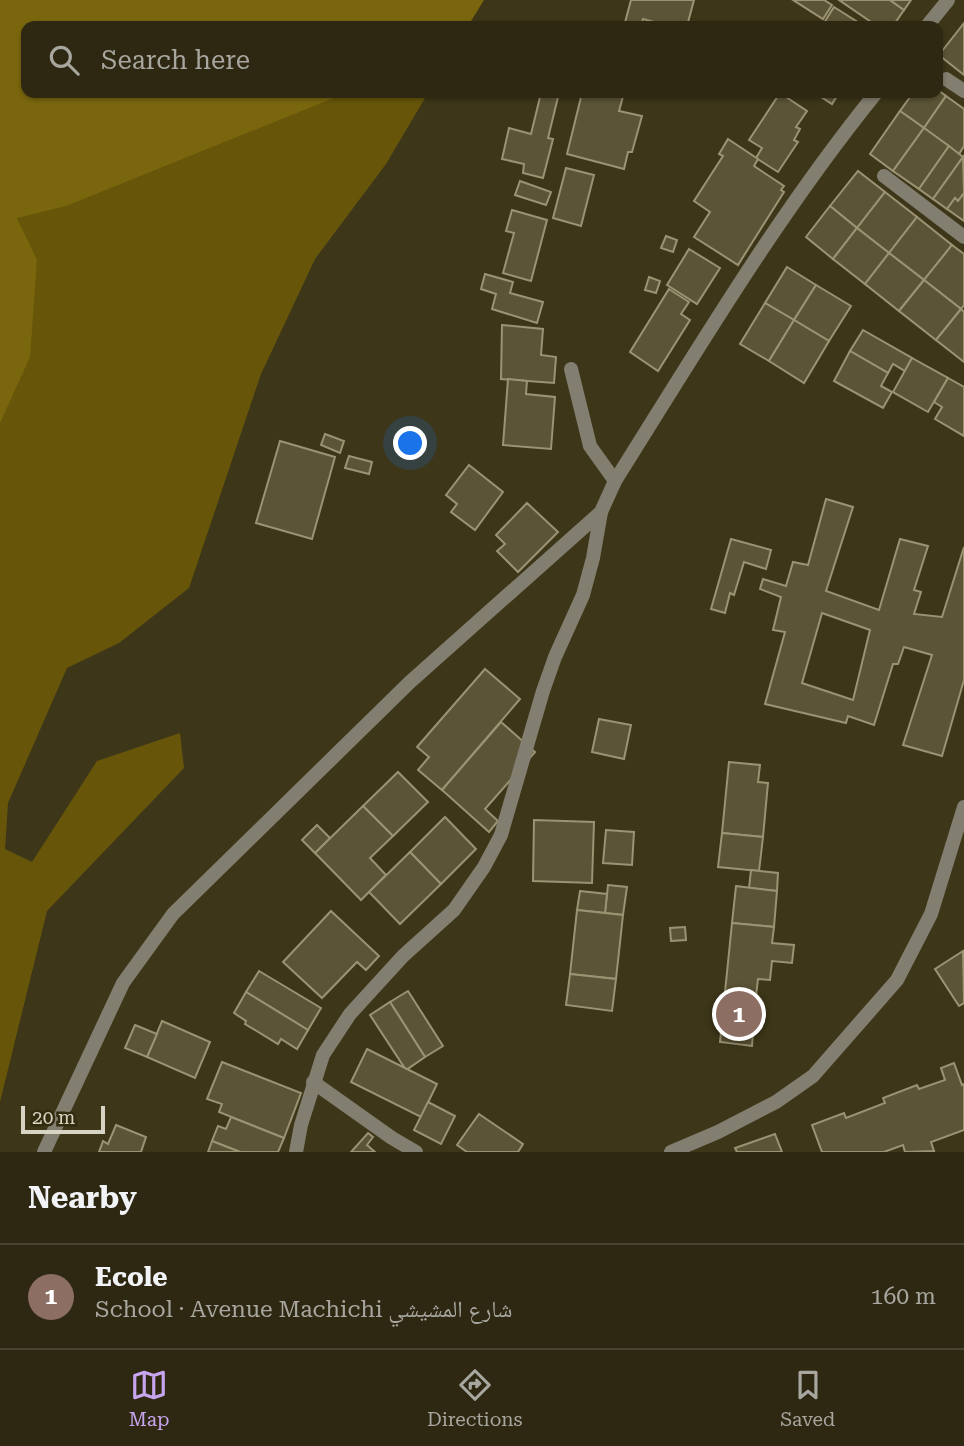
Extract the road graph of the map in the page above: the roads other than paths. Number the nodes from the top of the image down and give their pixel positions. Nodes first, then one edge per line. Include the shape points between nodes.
1 (948, 0) edge
2 (931, 21) edge
3 (946, 79) dead end
4 (964, 90) edge
5 (872, 98) edge
6 (884, 176) dead end
7 (964, 237) edge
8 (571, 369) dead end
9 (615, 481) junction
10 (601, 512) junction
11 (964, 807) edge
12 (313, 1082) junction
13 (44, 1152) edge
14 (296, 1152) edge
15 (416, 1152) edge
16 (671, 1152) edge

1 - 2 street
3 - 4 street
5 - 9 street via 734,292
6 - 7 street
8 - 9 street via 590,446
9 - 10 street
10 - 12 street via 583,595 547,680 501,835 454,911 403,956 350,1014 323,1055
10 - 13 street via 410,682 173,914 123,983
11 - 16 street via 931,914 897,980 848,1038 813,1076 776,1102
12 - 14 street
12 - 15 street

